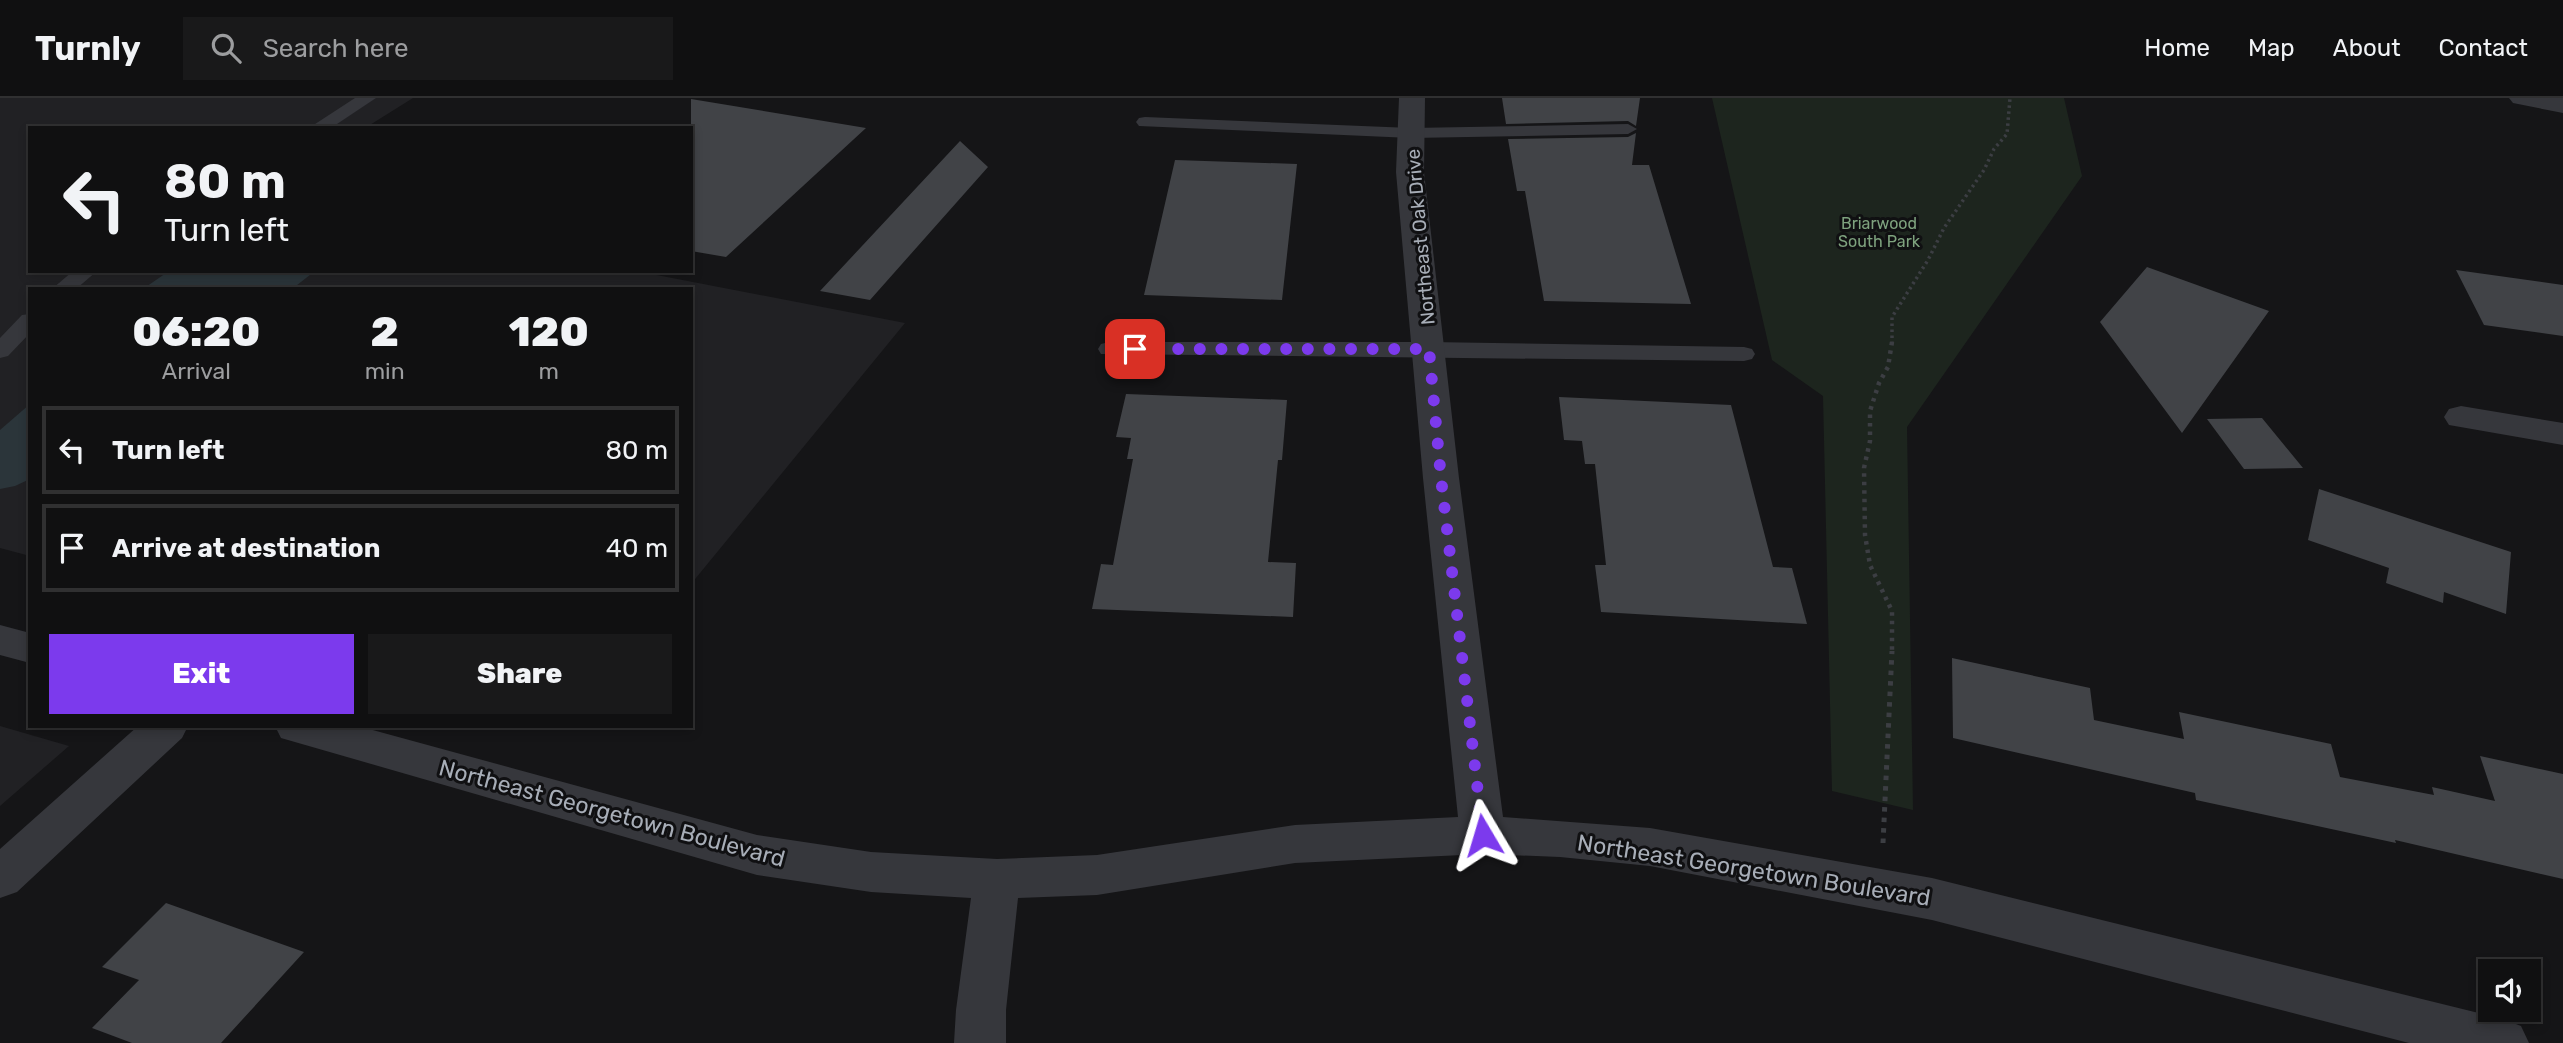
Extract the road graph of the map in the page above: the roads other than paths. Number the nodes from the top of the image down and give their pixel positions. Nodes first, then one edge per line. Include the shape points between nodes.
1 (367, 98) edge
2 (1412, 98) edge
3 (2522, 98) edge
4 (2563, 105) edge
5 (1146, 122) dead end
6 (321, 126) edge
7 (1628, 129) dead end
8 (1411, 133) junction
9 (84, 273) edge
10 (65, 287) edge
11 (28, 322) edge
12 (1109, 349) dead end
13 (1429, 349) junction
14 (0, 351) edge
15 (1744, 354) dead end
16 (2461, 417) dead end
17 (2563, 434) edge
18 (0, 640) edge
19 (28, 647) edge
20 (165, 728) edge
21 (303, 728) edge
22 (1483, 835) junction
23 (0, 878) edge
24 (997, 879) junction
25 (2498, 1042) edge
26 (980, 1043) edge

1 - 6 lane
2 - 8 street, Northeast Oak Drive
3 - 4 street
5 - 8 lane
7 - 8 lane
8 - 13 street, Northeast Oak Drive via 1410,172
9 - 10 lane
11 - 14 lane
12 - 13 lane
13 - 15 lane
13 - 22 street, Northeast Oak Drive
16 - 17 street
18 - 19 street
20 - 23 street
21 - 24 street, Northeast Georgetown Boulevard via 757,855 871,872
22 - 24 street, Northeast Georgetown Boulevard via 1294,844 1097,875
22 - 25 street, Northeast Georgetown Boulevard via 1650,847 1932,898
24 - 26 street

